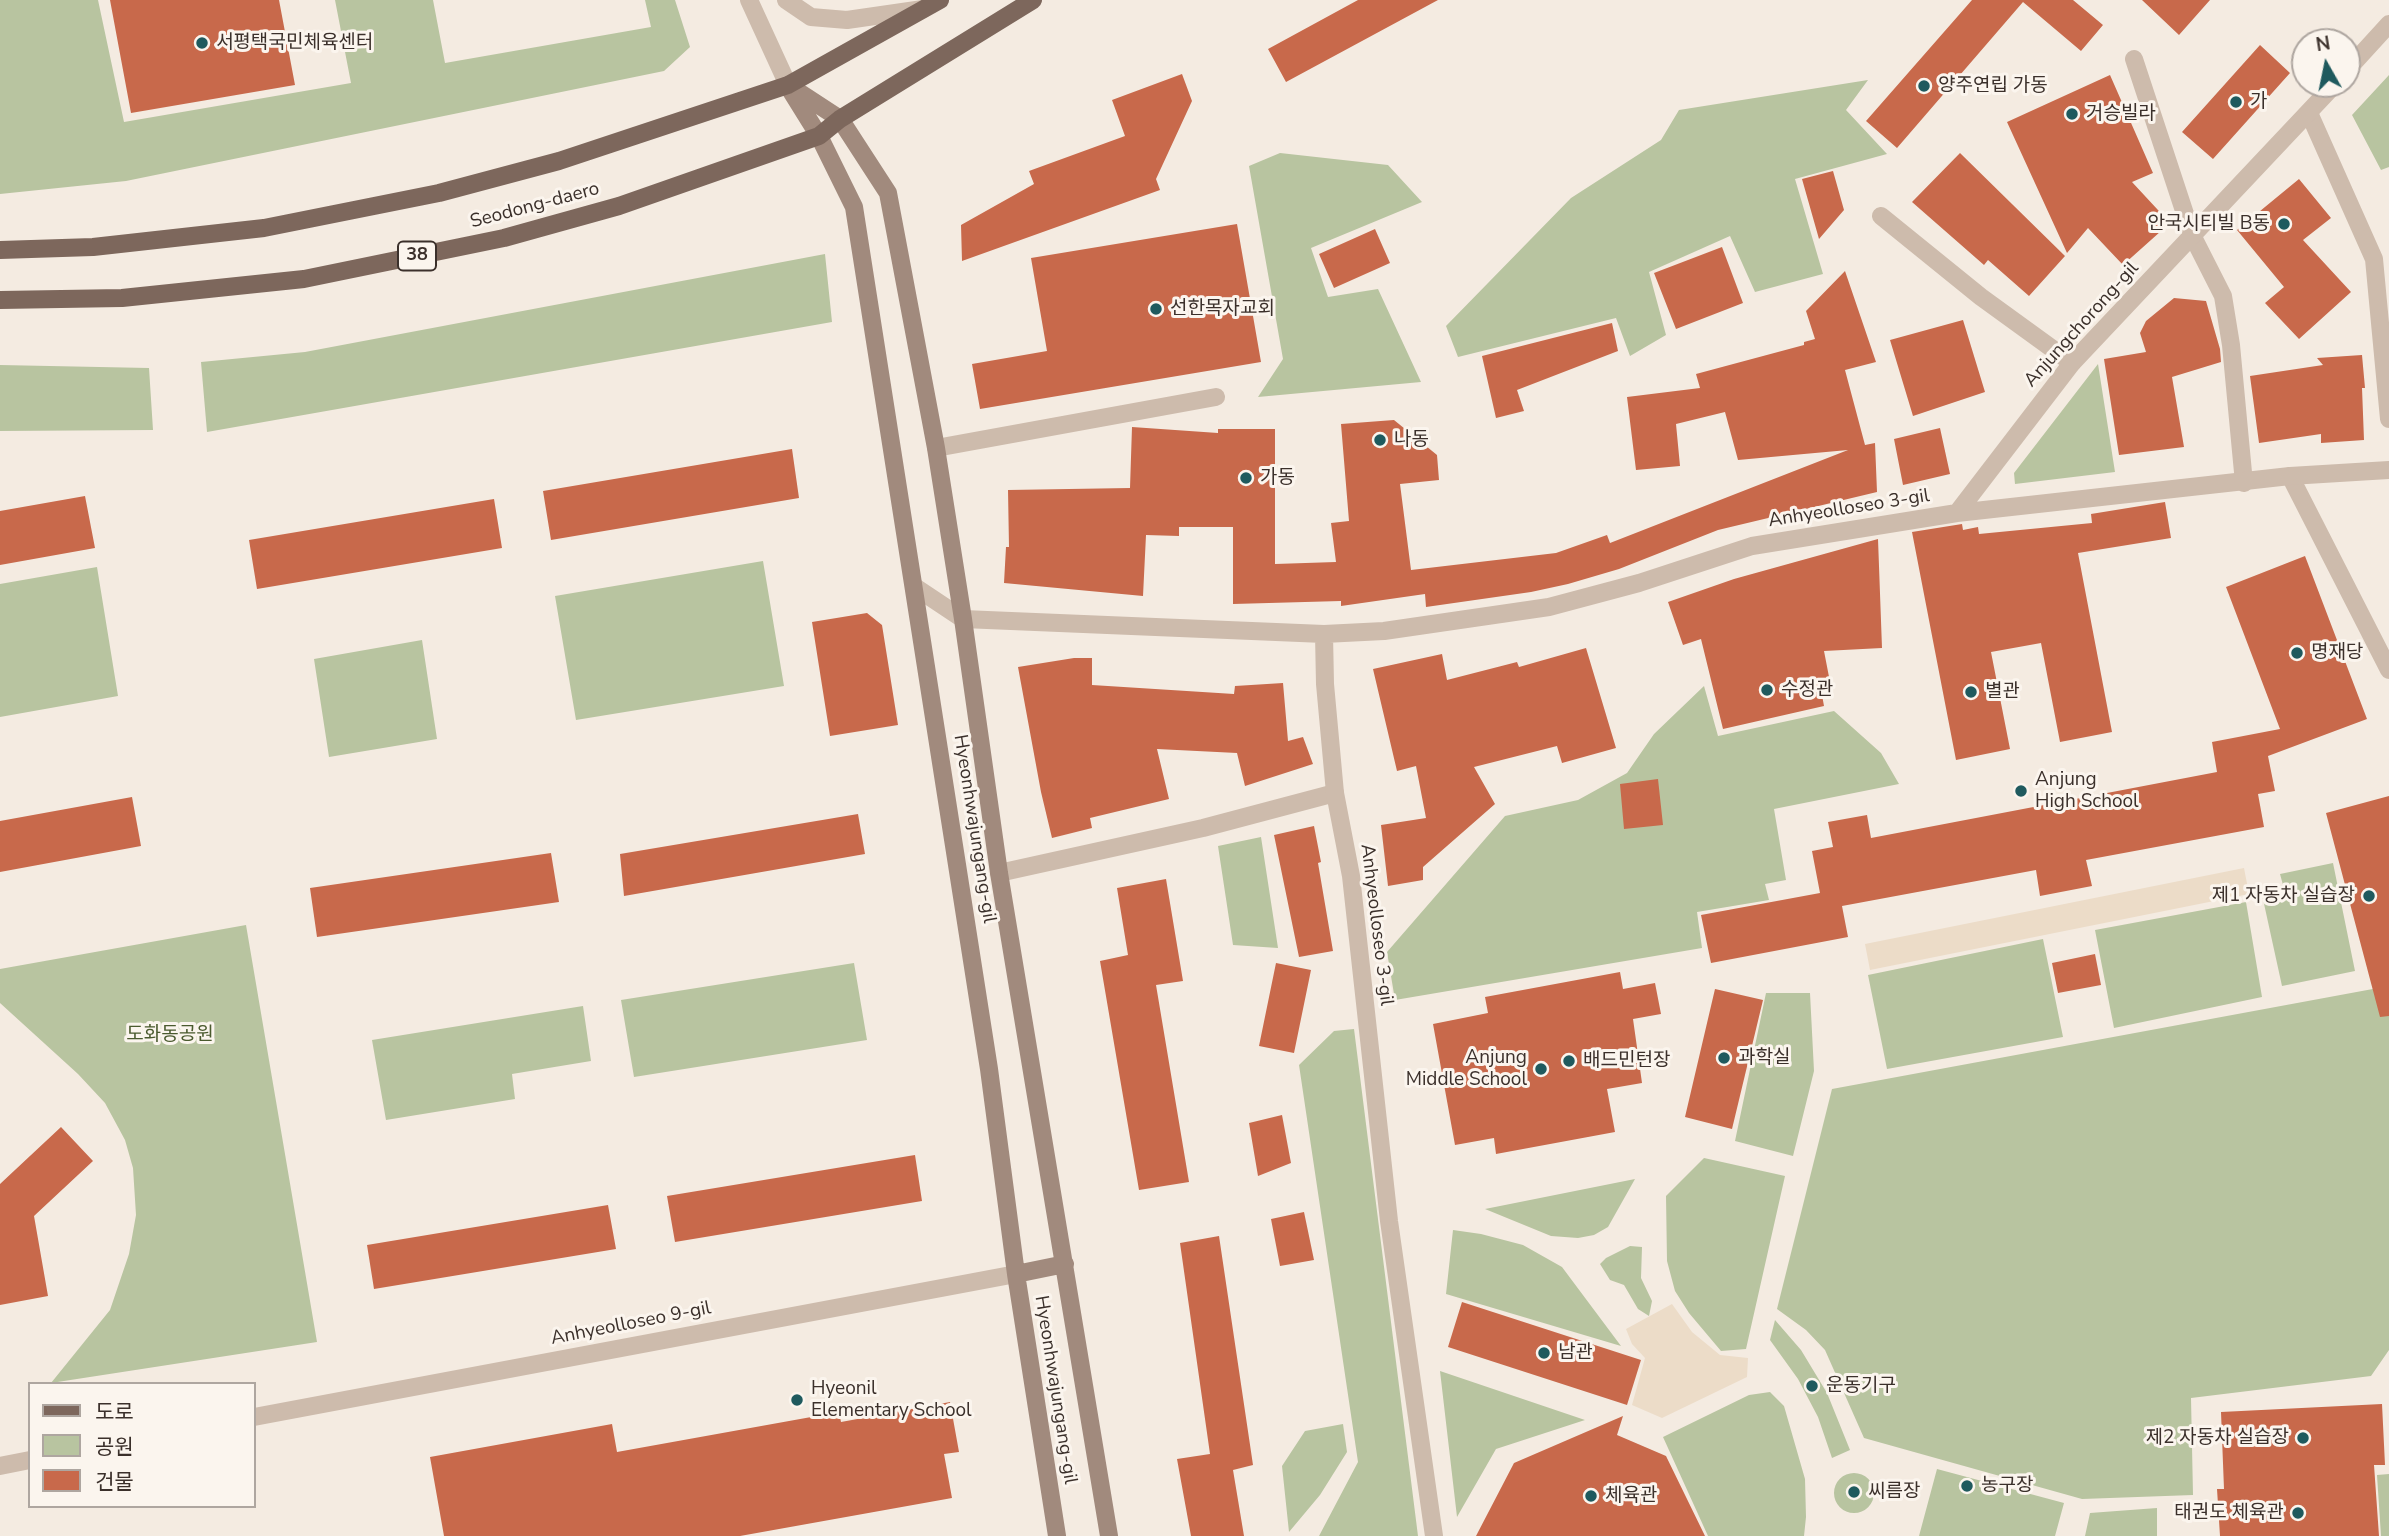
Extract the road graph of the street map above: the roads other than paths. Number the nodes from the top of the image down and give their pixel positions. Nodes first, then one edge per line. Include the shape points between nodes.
1 (749, 0) edge
2 (786, 0) edge
3 (940, 0) edge
4 (1033, 0) edge
5 (923, 9) junction
6 (2389, 24) edge
7 (2361, 55) edge
8 (2134, 59) dead end
9 (788, 85) junction
10 (2322, 98) edge
11 (2309, 113) junction
12 (840, 119) junction
13 (819, 136) junction
14 (1881, 216) dead end
15 (2192, 235) junction
16 (0, 250) edge
17 (0, 300) edge
18 (2072, 363) junction
19 (1216, 397) dead end
20 (2389, 419) edge
21 (936, 448) junction
22 (2389, 470) edge
23 (2290, 476) junction
24 (2244, 483) junction
25 (1957, 513) junction
26 (915, 587) junction
27 (964, 619) junction
28 (1324, 634) junction
29 (2389, 670) edge
30 (1335, 793) junction
31 (999, 873) junction
32 (1065, 1264) junction
33 (1016, 1274) junction
34 (256, 1417) edge
35 (28, 1461) edge
36 (0, 1466) edge
37 (1057, 1536) edge
38 (1109, 1536) edge
39 (1434, 1536) edge

1 - 9 street
2 - 5 street via 811,17 846,20
3 - 5 main road, Seodong-daero
4 - 12 main road, Seodong-daero / 38
5 - 9 main road, Seodong-daero
6 - 7 street
8 - 15 street
9 - 12 street
9 - 13 street, Hyeonhwajungang-gil
9 - 16 main road, Seodong-daero via 559,161 439,193 264,228 93,247
10 - 11 street, Anjungchorong-gil
11 - 15 street, Anjungchorong-gil
11 - 20 street via 2374,259
12 - 13 main road, Seodong-daero / 38
12 - 21 street via 888,193
13 - 17 main road, Seodong-daero / 38 via 619,206 504,238 317,277 122,298
13 - 26 street, Hyeonhwajungang-gil via 854,207
14 - 18 street
15 - 18 street, Anjungchorong-gil
15 - 24 street via 2223,296
18 - 25 street, Anjungchorong-gil
19 - 21 street
21 - 27 street
22 - 23 street, Anhyeolloseo 3-gil
23 - 24 street, Anhyeolloseo 3-gil
23 - 29 street
24 - 25 street, Anhyeolloseo 3-gil
25 - 28 street, Anhyeolloseo 3-gil via 1752,546 1549,607 1384,631
26 - 27 street
26 - 33 street, Hyeonhwajungang-gil
27 - 28 street, Anhyeolloseo 3-gil
27 - 31 street
28 - 30 street, Anhyeolloseo 3-gil
30 - 31 street
30 - 39 street, Anhyeolloseo 3-gil via 1351,876 1389,1221
31 - 32 street
32 - 33 street
32 - 38 street
33 - 34 street, Anhyeolloseo 9-gil
33 - 37 street, Hyeonhwajungang-gil
35 - 36 street

